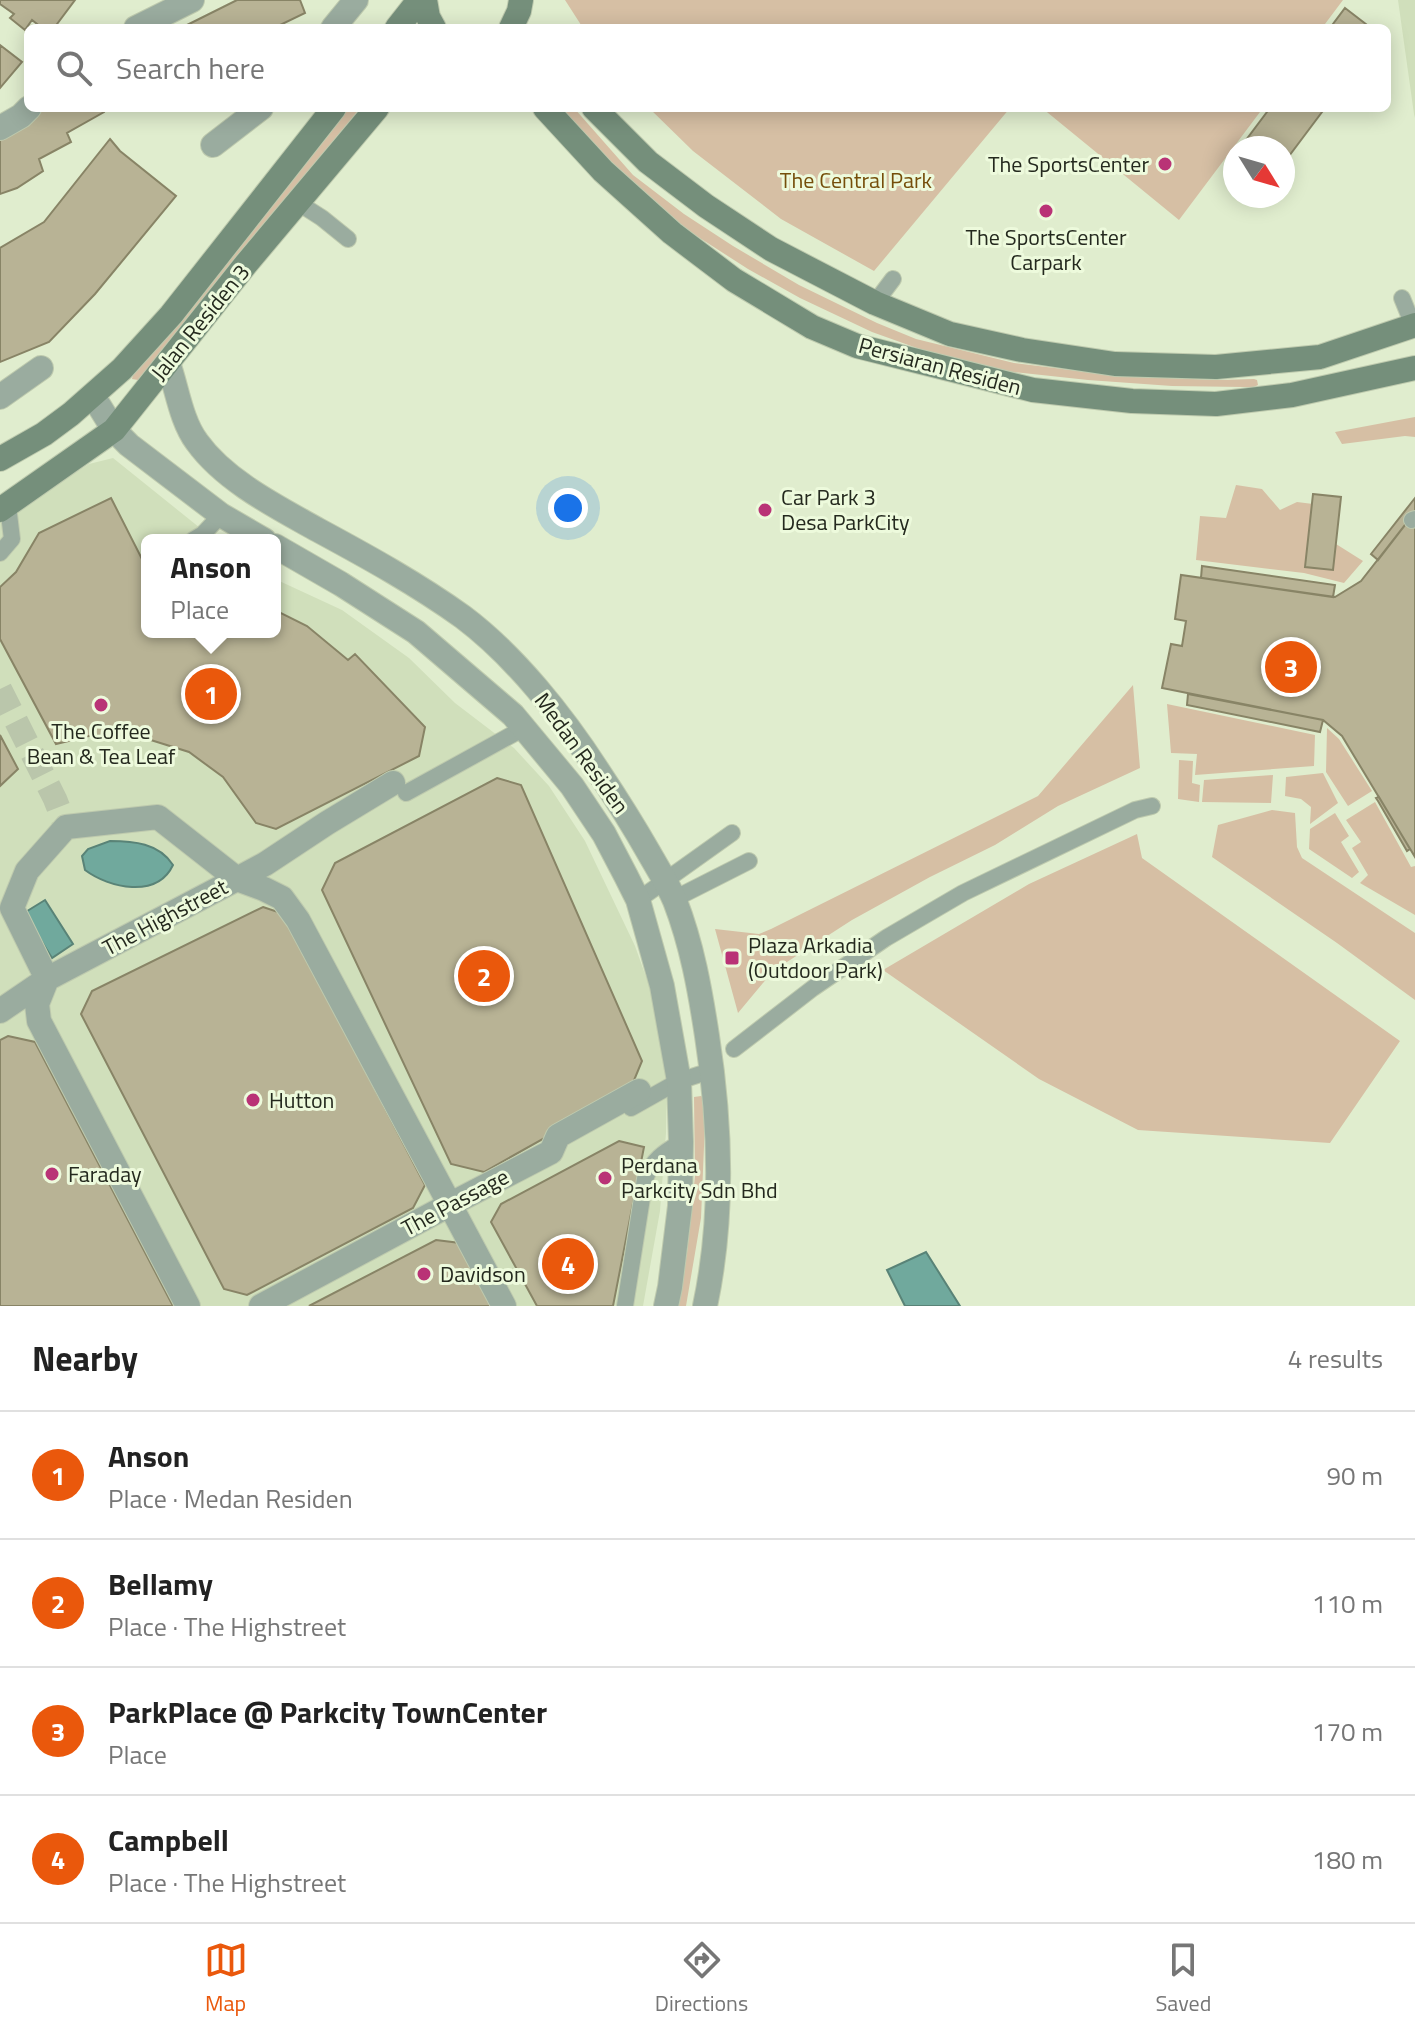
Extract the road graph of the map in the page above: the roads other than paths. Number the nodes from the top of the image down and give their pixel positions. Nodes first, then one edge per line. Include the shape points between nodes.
1 (192, 0) edge
2 (356, 0) edge
3 (419, 0) edge
4 (425, 0) edge
5 (144, 24) edge
6 (336, 24) edge
7 (400, 24) edge
8 (432, 24) edge
9 (25, 112) edge
10 (256, 112) edge
11 (331, 112) edge
12 (374, 112) edge
13 (549, 112) edge
14 (598, 112) edge
15 (0, 128) edge
16 (213, 145) dead end
17 (297, 202) junction
18 (348, 239) dead end
19 (893, 279) dead end
20 (1402, 298) dead end
21 (875, 303) junction
22 (1414, 325) edge
23 (168, 363) junction
24 (41, 368) dead end
25 (1415, 368) edge
26 (93, 396) junction
27 (0, 397) edge
28 (114, 430) junction
29 (0, 459) edge
30 (4, 508) edge
31 (221, 515) junction
32 (203, 534) edge
33 (254, 534) edge
34 (281, 549) edge
35 (0, 553) edge
36 (524, 728) junction
37 (400, 788) joint
38 (1152, 806) dead end
39 (732, 833) dead end
40 (749, 861) dead end
41 (237, 879) junction
42 (669, 889) junction
43 (638, 900) junction
44 (47, 979) junction
45 (0, 1011) edge
46 (734, 1049) dead end
47 (713, 1070) junction
48 (679, 1081) junction
49 (639, 1091) dead end
50 (572, 1141) dead end
51 (681, 1142) junction
52 (451, 1204) junction
53 (188, 1306) edge
54 (261, 1306) edge
55 (504, 1306) edge
56 (625, 1306) edge
57 (666, 1306) edge
58 (705, 1306) edge

1 - 5 street
2 - 6 street
3 - 7 street
4 - 8 street
9 - 15 street
10 - 16 street
11 - 26 street, Jalan Residen 3 via 171,315
12 - 17 street, Jalan Residen 3
13 - 25 street, Persiaran Residen via 603,171 672,233 734,280 812,327 857,346 1033,390 1132,401 1216,404 1292,395
14 - 21 street, Persiaran Residen via 648,162 706,206 771,249
17 - 18 lane
17 - 23 street, Jalan Residen 3
19 - 21 lane
20 - 22 lane
21 - 22 street, Persiaran Residen via 950,334 1115,364 1216,367 1320,357
23 - 28 street, Jalan Residen 3
23 - 42 street, Medan Residen via 194,439 211,460 261,498 413,583 500,649 581,744
24 - 27 street
26 - 28 street
26 - 29 street, Jalan Residen 3
28 - 30 street, Jalan Residen 3
28 - 31 street
30 - 35 lane via 12,539
31 - 32 lane
31 - 33 street
34 - 36 street, Medan Residen via 416,632
36 - 37 lane
36 - 43 street, Medan Residen via 604,834
37 - 41 street via 327,823
38 - 46 lane via 963,893 848,963
39 - 42 lane via 685,868
40 - 42 lane
41 - 44 street, The Highstreet
41 - 44 street via 158,817 66,827 27,871 12,908
41 - 52 street, The Highstreet via 282,898 298,920
42 - 43 lane
42 - 47 street, Medan Residen via 699,984
43 - 48 street, Medan Residen via 662,986
44 - 45 street, The Highstreet
44 - 53 street via 37,1004 39,1021
47 - 48 lane
47 - 58 street, Medan Residen via 718,1212
48 - 50 lane
48 - 51 street, Medan Residen
49 - 52 street, The Passage via 558,1136 551,1152
51 - 56 lane via 650,1165 645,1179
51 - 57 street, Medan Residen via 680,1206
52 - 54 street, The Passage
52 - 55 street, The Highstreet

